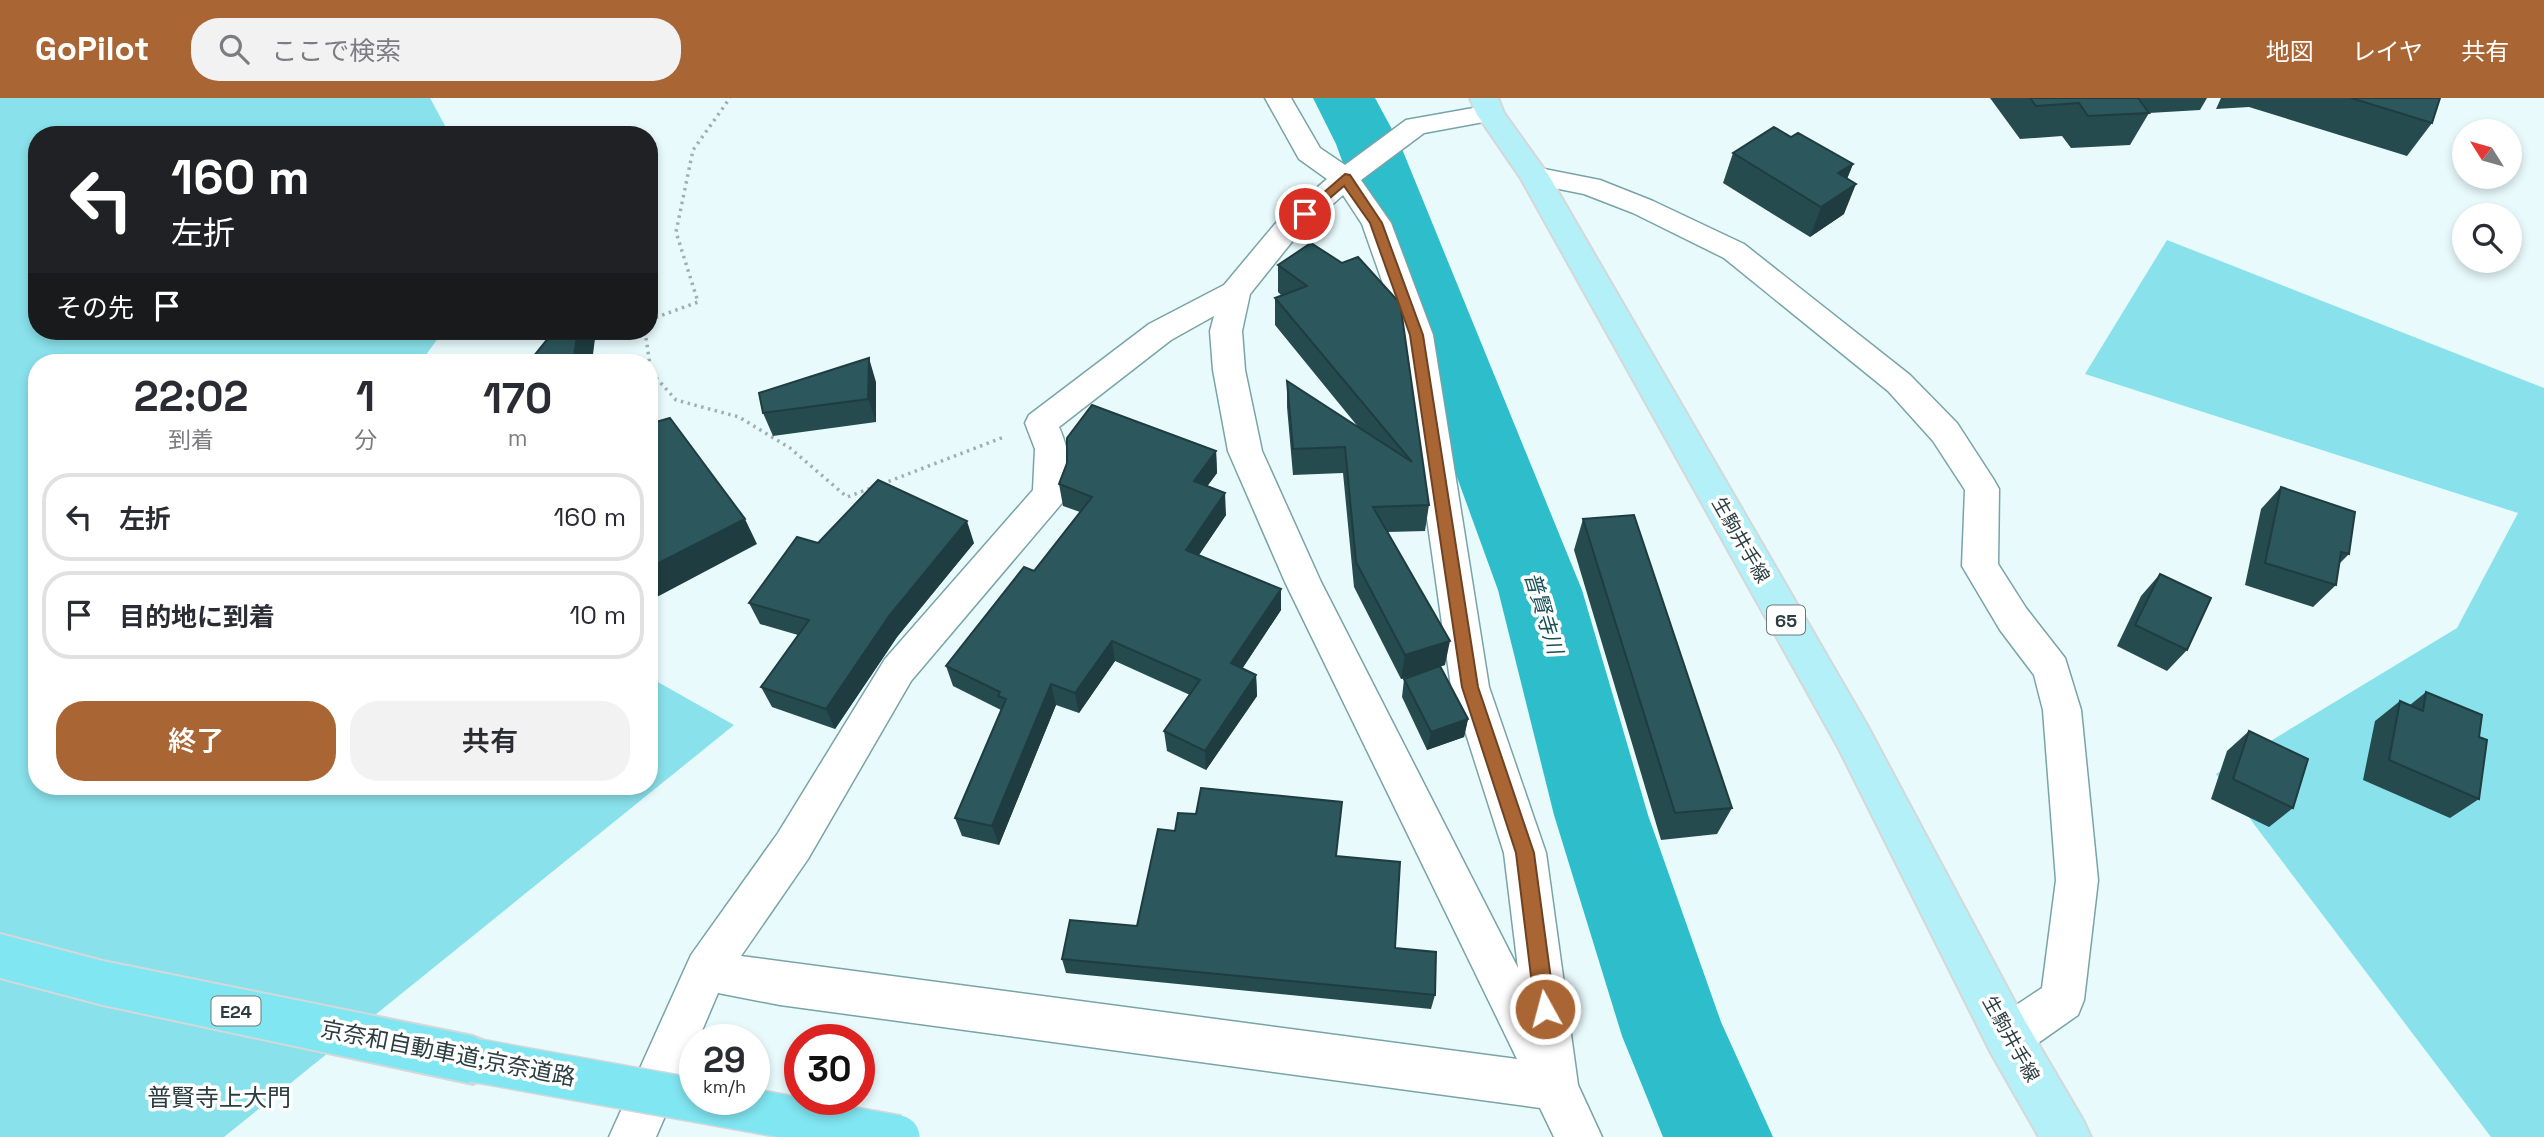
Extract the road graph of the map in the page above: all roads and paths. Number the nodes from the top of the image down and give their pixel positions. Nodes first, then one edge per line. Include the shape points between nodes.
1 (730, 98) edge
2 (1278, 98) edge
3 (1488, 105) edge
4 (1534, 176) junction
5 (1345, 178) junction
6 (1235, 292) junction
7 (658, 317) edge
8 (658, 380) edge
9 (1041, 423) junction
10 (0, 956) edge
11 (706, 970) junction
12 (2008, 1037) junction
13 (1555, 1087) junction
14 (632, 1137) edge
15 (898, 1137) edge
16 (1579, 1137) edge
17 (2066, 1137) edge

1 - 7 path via 693,150 676,232 698,302
2 - 5 street via 1309,153
3 - 4 main road, 生駒井手線 / 65
3 - 5 street via 1416,127
4 - 12 main road, 生駒井手線 / 65 via 1853,737
4 - 12 street via 1590,186 1734,251 1899,383 1945,432 1982,489 1980,566 2012,619 2052,669 2060,700 2077,880 2062,1000
5 - 6 street via 1285,231
5 - 13 street via 1376,223 1417,335 1470,687 1525,853
6 - 9 street via 1160,332
6 - 13 street via 1226,331 1245,451 1303,582
8 - 9 path via 676,400 739,416 790,448 847,497
9 - 11 street via 1052,449 1050,494 898,670 793,846
10 - 15 highway, 京奈和自動車道;京奈道路 / E24, bridge via 103,983 473,1060
11 - 13 street via 780,984
11 - 14 street
12 - 17 main road, 生駒井手線 / 65
13 - 16 street

